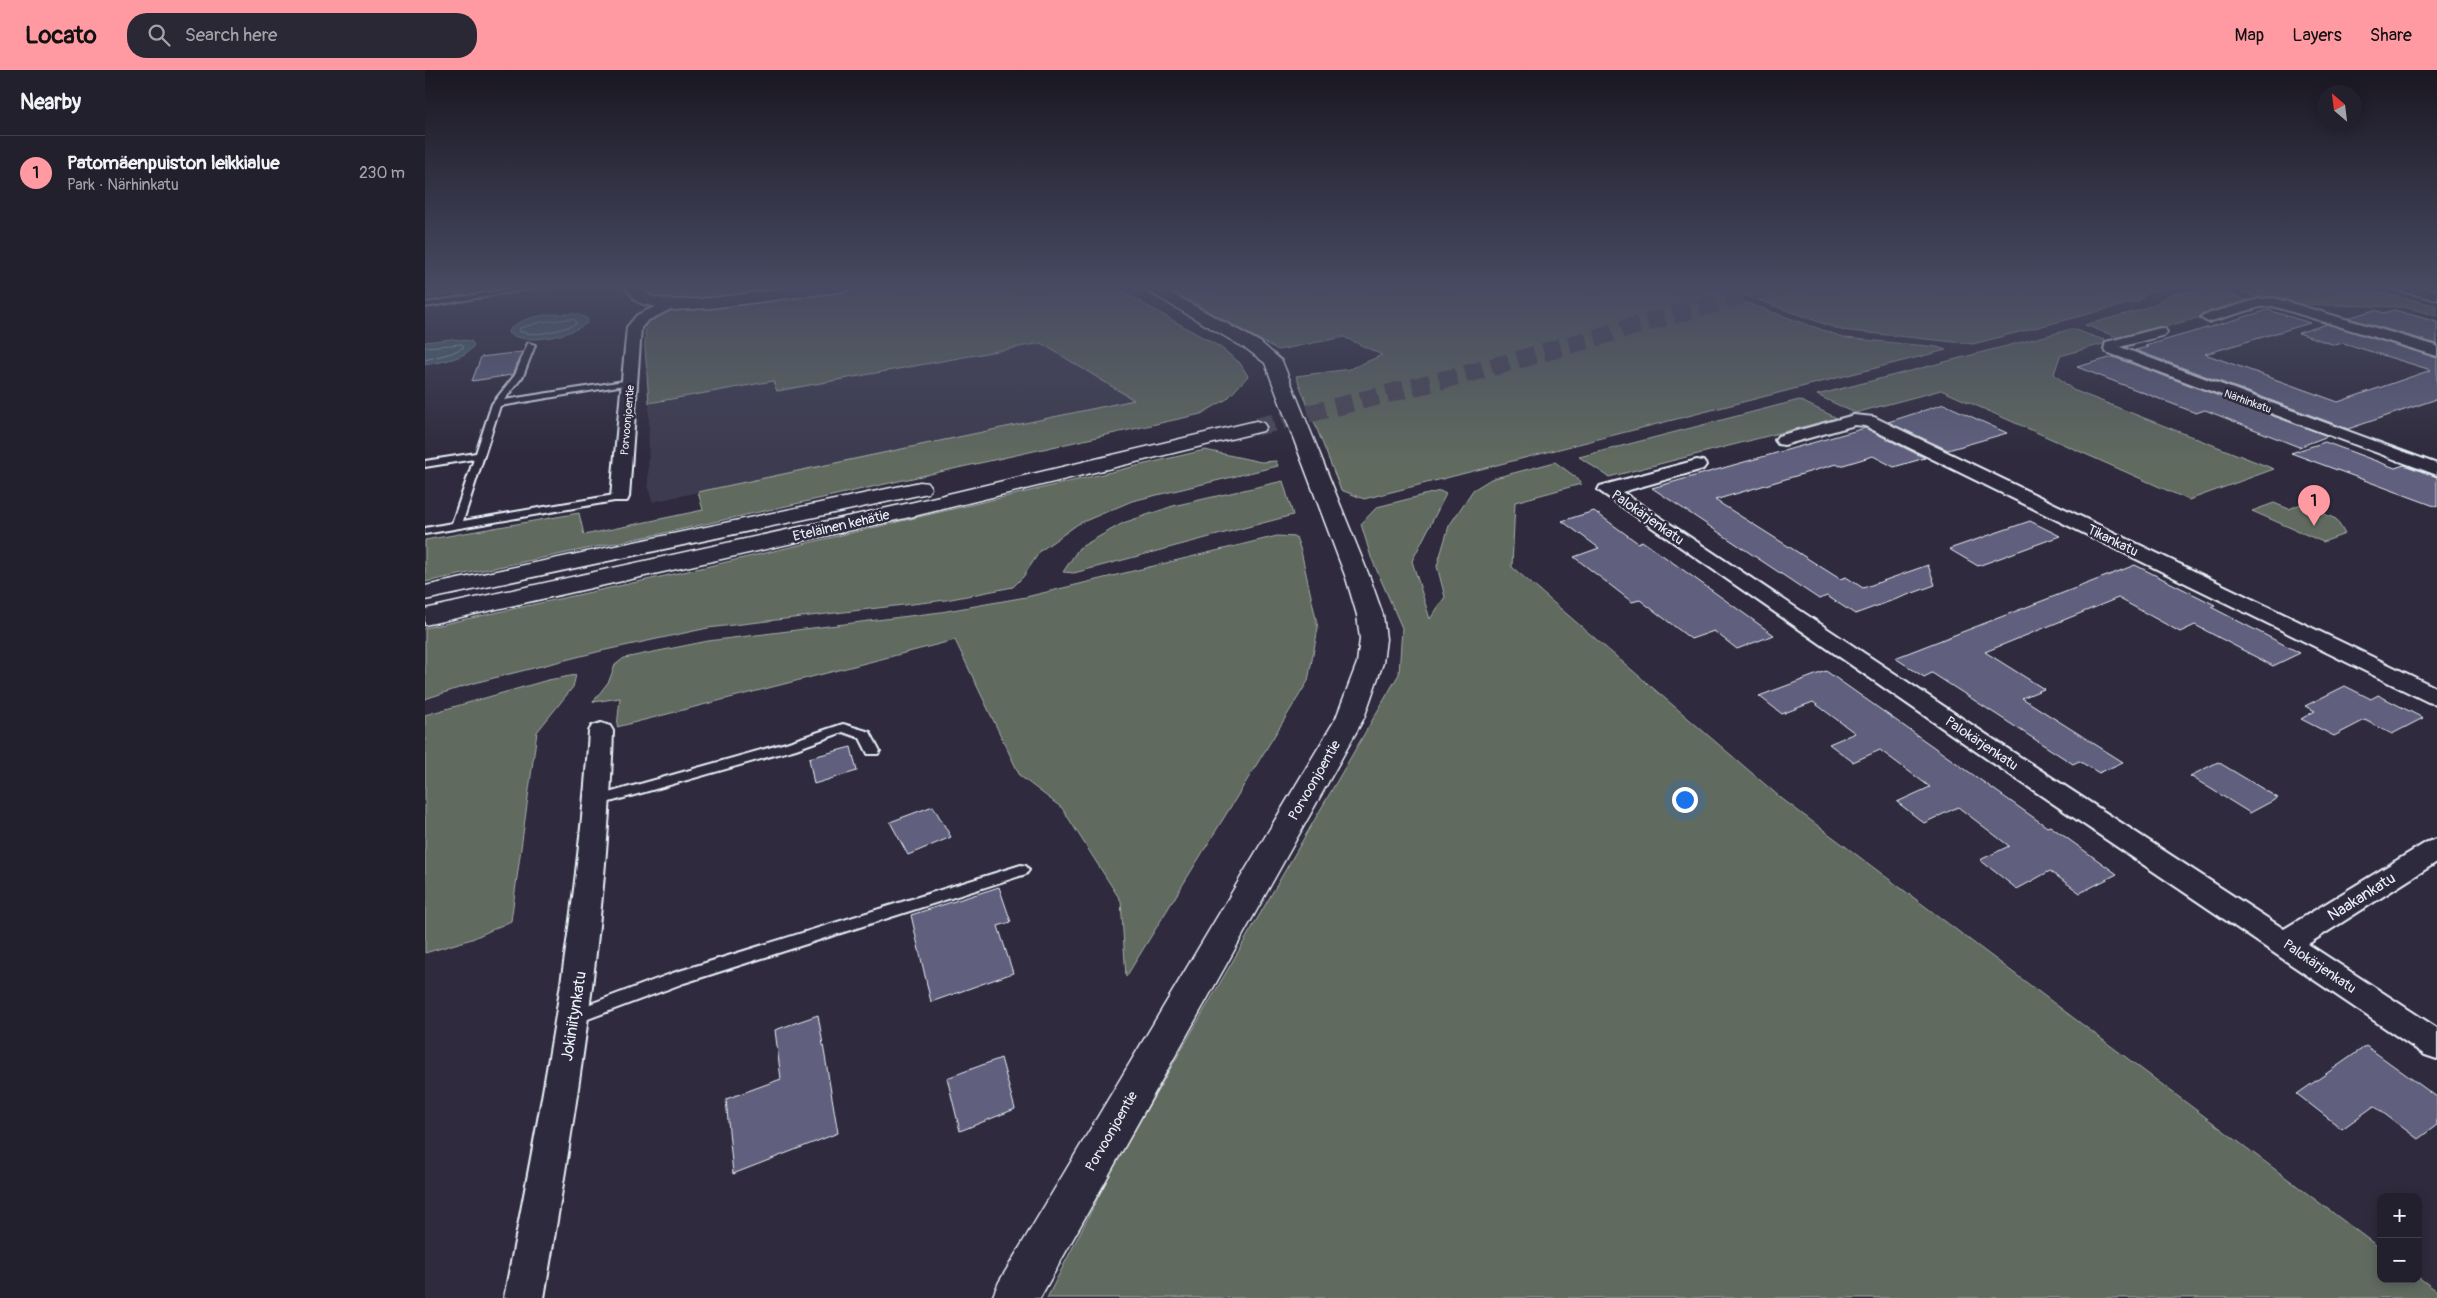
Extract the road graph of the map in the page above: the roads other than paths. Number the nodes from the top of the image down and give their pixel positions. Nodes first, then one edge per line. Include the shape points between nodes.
1 (633, 343) edge
2 (1249, 343) edge
3 (2117, 343) edge
4 (2411, 343) edge
5 (531, 345) dead end
6 (2437, 351) edge
7 (630, 382) junction
8 (496, 404) junction
9 (1784, 440) dead end
10 (479, 455) junction
11 (425, 464) edge
12 (1697, 465) dead end
13 (2437, 470) edge
14 (619, 497) joint
15 (457, 525) junction
16 (425, 531) edge
17 (425, 593) edge
18 (425, 617) edge
19 (2437, 697) edge
20 (601, 731) dead end
21 (873, 751) dead end
22 (599, 800) junction
23 (2437, 849) edge
24 (1021, 870) dead end
25 (2285, 943) junction
26 (572, 1018) junction
27 (2437, 1045) edge
28 (524, 1298) edge
29 (1015, 1298) edge

1 - 7 street, Porvoonjoentie
2 - 29 main road, Porvoonjoentie via 1273,361 1358,578 1370,616 1373,639 1370,663 1350,718
3 - 13 street, Närhinkatu via 2111,345 2111,349
4 - 6 street
5 - 8 lane via 519,376
7 - 8 lane
7 - 14 street, Porvoonjoentie
8 - 10 lane
9 - 19 street, Tikankatu via 1854,420 1868,421
10 - 11 lane
10 - 15 lane
12 - 25 street, Palokärjenkatu via 1607,490 1999,755
14 - 15 lane
15 - 16 lane
17 - 18 main road, Eteläinen kehätie via 1248,421 900,512
20 - 22 street, Jokiniitynkatu
21 - 22 lane via 865,735 843,728 791,746
22 - 26 street, Jokiniitynkatu via 589,909
23 - 25 street, Naakankatu
24 - 26 lane via 679,978
25 - 27 street, Palokärjenkatu
26 - 28 street, Jokiniitynkatu

